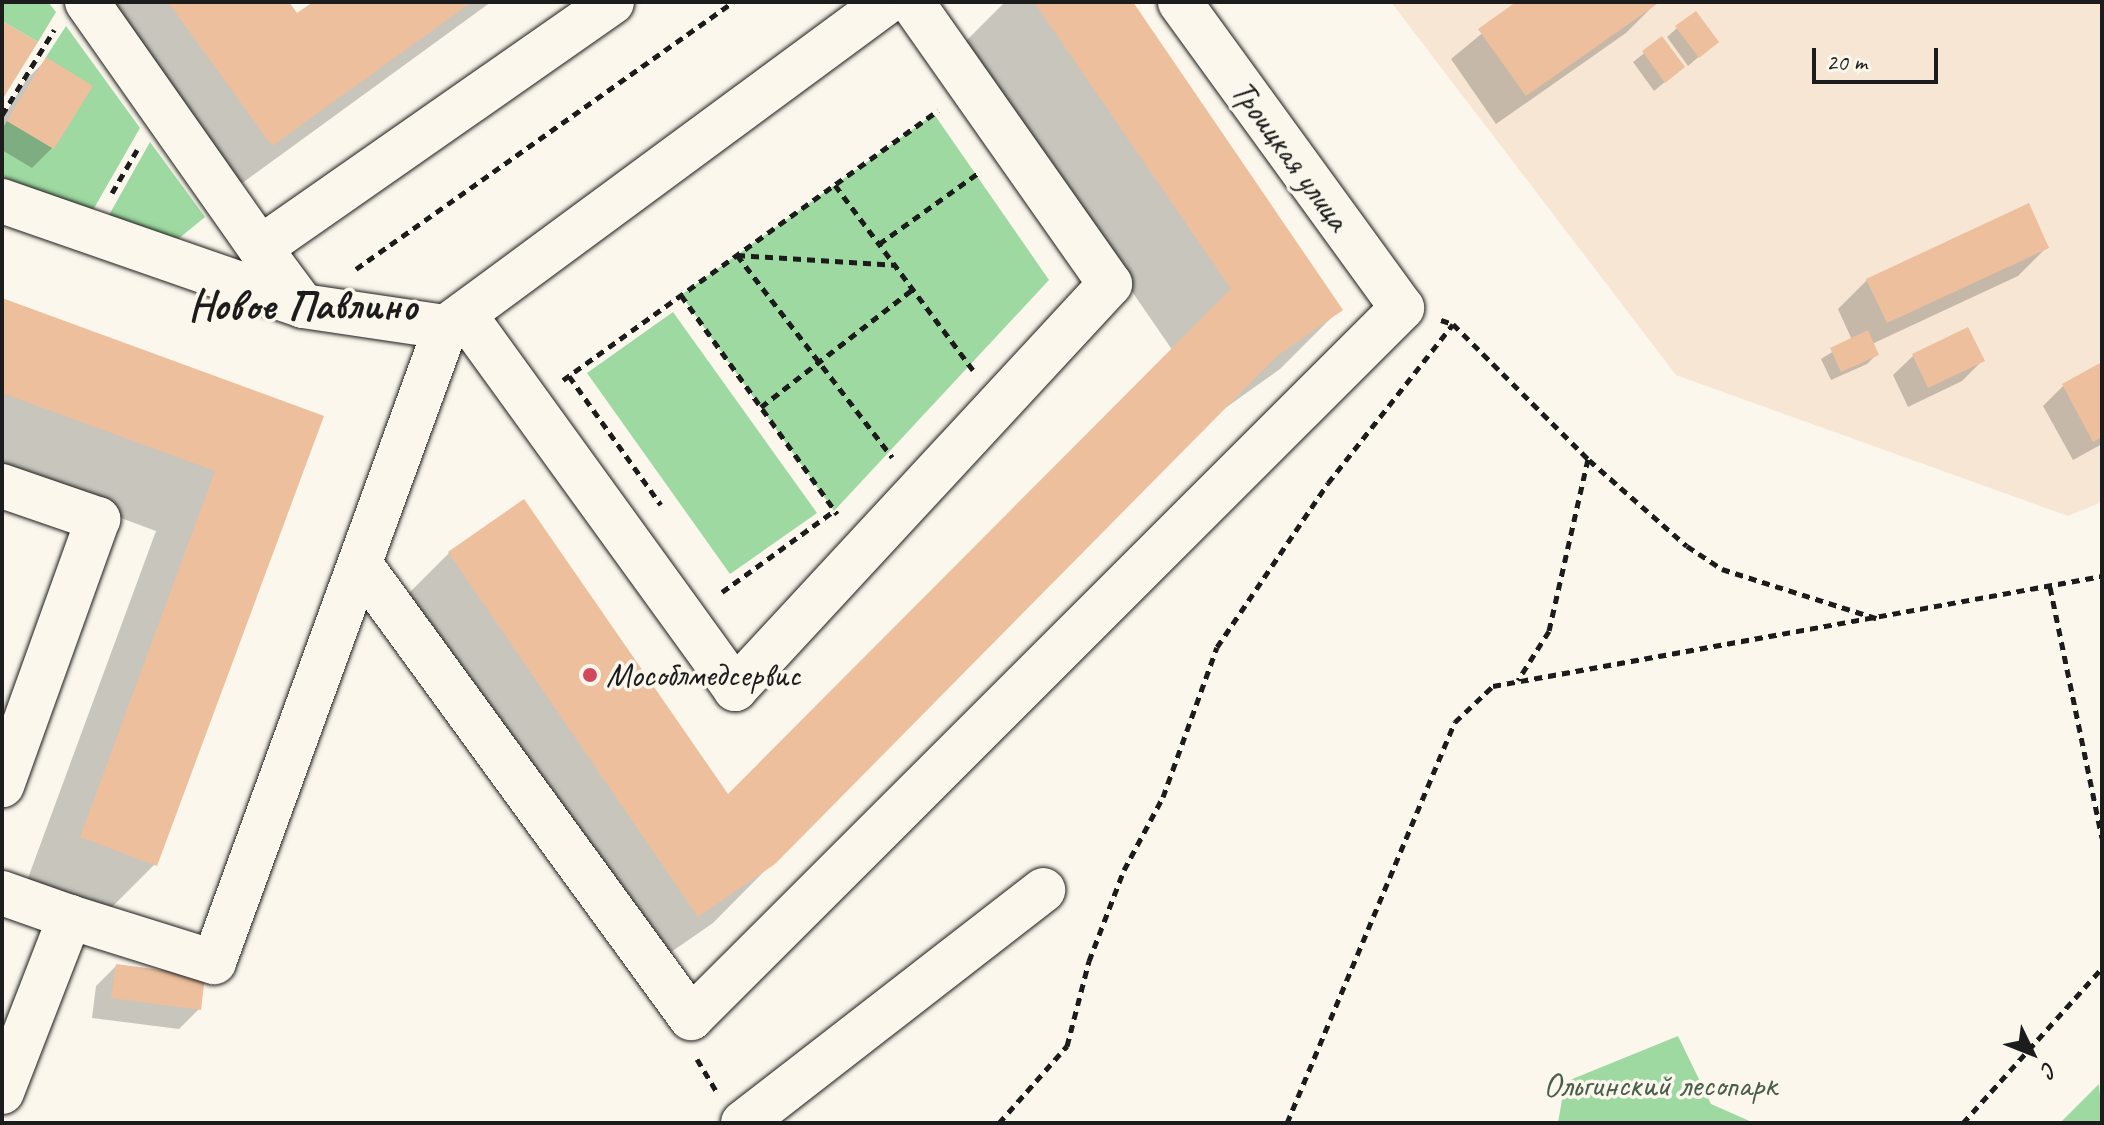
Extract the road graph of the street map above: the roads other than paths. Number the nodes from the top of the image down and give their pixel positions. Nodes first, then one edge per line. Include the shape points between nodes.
1 (612, 2) edge
2 (887, 2) edge
3 (912, 2) edge
4 (1180, 2) edge
5 (72, 14) edge
6 (2, 201) edge
7 (260, 248) junction
8 (303, 306) junction
9 (455, 321) junction
10 (2, 486) edge
11 (360, 564) junction
12 (2, 785) edge
13 (1043, 890) dead end
14 (2, 893) edge
15 (70, 917) junction
16 (2, 1092) edge
17 (734, 1113) edge

1 - 7 street
2 - 9 street
3 - 9 street via 1110,284 735,689 529,404
4 - 11 street, Троицкая улица via 1402,308 691,1018
5 - 7 street via 161,108
6 - 8 street
7 - 8 street
8 - 9 street
9 - 11 street
10 - 12 street via 98,519
11 - 15 street via 214,962
13 - 17 street
14 - 15 street
15 - 16 street

